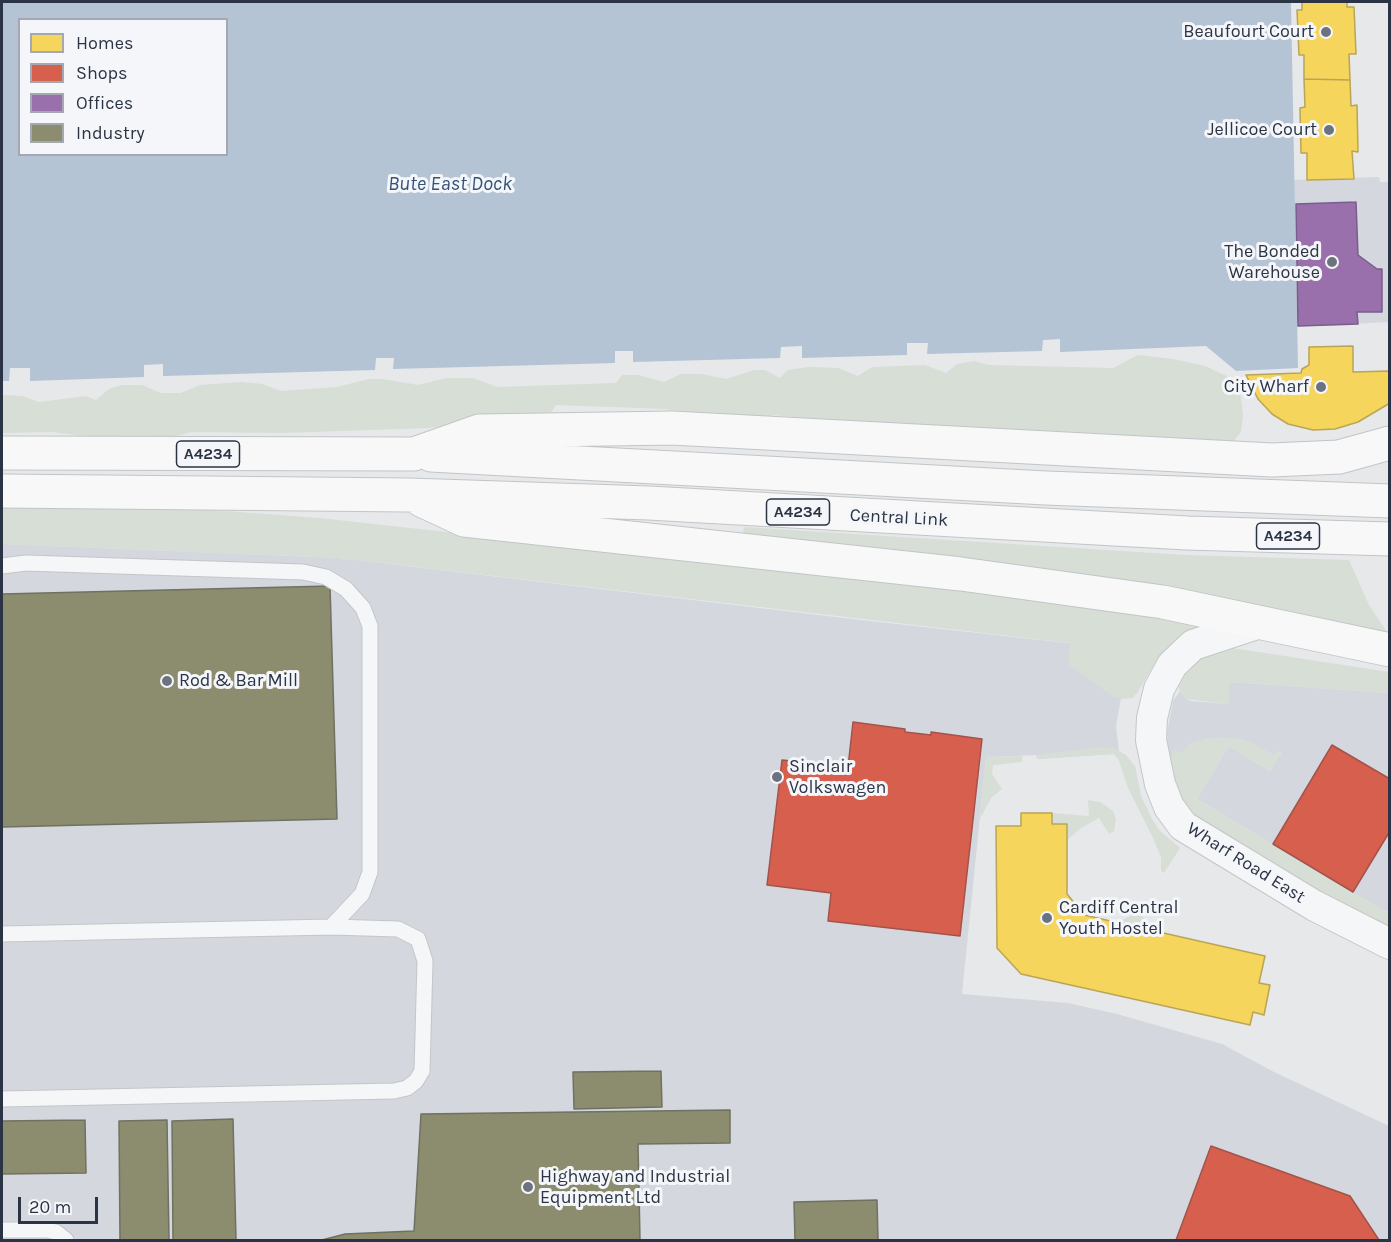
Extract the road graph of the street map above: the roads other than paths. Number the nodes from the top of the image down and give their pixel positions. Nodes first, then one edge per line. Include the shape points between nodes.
1 (1389, 443) edge
2 (2, 453) edge
3 (414, 454) junction
4 (2, 491) edge
5 (409, 495) junction
6 (1389, 501) edge
7 (1389, 539) edge
8 (2, 566) edge
9 (1260, 623) junction
10 (1389, 651) edge
11 (331, 927) junction
12 (2, 934) edge
13 (1389, 944) edge
14 (2, 1099) edge
15 (2, 1230) edge
16 (66, 1240) edge

1 - 3 main road via 1340,457 1272,460 672,428 479,431
2 - 3 main road, A4234
3 - 6 main road, A4234
4 - 5 main road, A4234
5 - 7 main road, Central Link / A4234 via 649,503 1186,533
5 - 9 main road via 464,520 961,573 1163,602
8 - 11 lane via 26,563 303,572 326,577 346,589 363,608 370,626 370,872 362,894
9 - 10 main road
9 - 13 street, Wharf Road East via 1193,645 1172,665 1159,689 1151,740 1169,807 1183,826 1315,906
11 - 12 lane
11 - 14 lane via 398,929 418,939 425,961 422,1071 406,1088
15 - 16 lane via 47,1230

